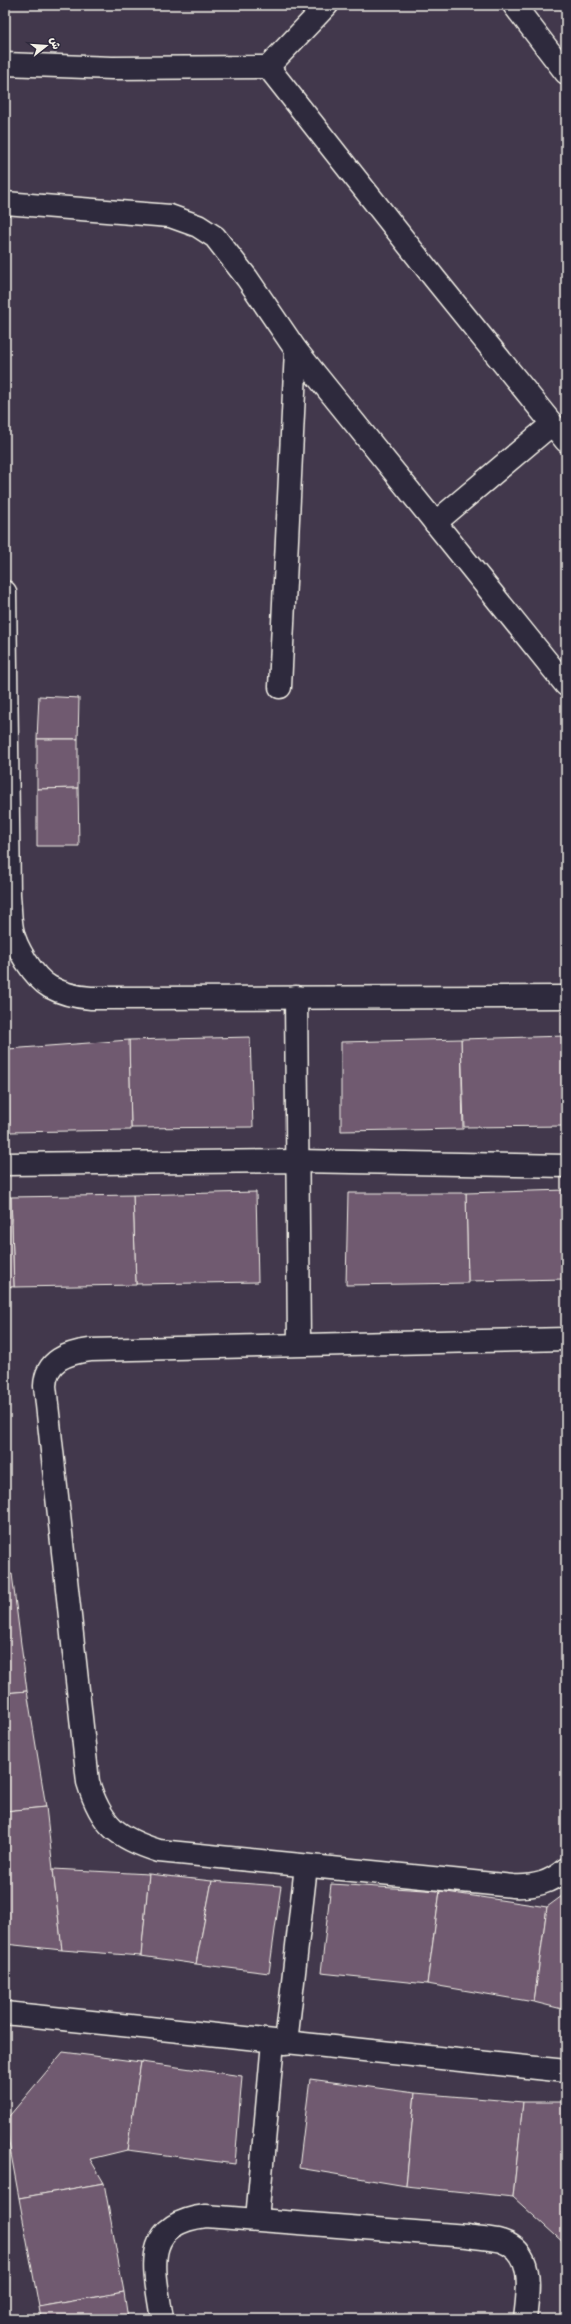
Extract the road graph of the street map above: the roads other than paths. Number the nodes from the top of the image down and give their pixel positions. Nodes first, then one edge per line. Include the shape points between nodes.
1 (327, 5) edge
2 (514, 5) edge
3 (5, 64) edge
4 (268, 67) junction
5 (566, 73) edge
6 (5, 203) edge
7 (296, 350) junction
8 (552, 424) junction
9 (566, 441) edge
10 (435, 523) junction
11 (5, 592) edge
12 (566, 685) edge
13 (280, 687) dead end
14 (296, 997) junction
15 (566, 997) edge
16 (297, 1161) junction
17 (5, 1164) edge
18 (566, 1166) edge
19 (566, 1339) edge
20 (299, 1344) junction
21 (306, 1866) junction
22 (566, 1869) edge
23 (5, 2013) edge
24 (279, 2043) junction
25 (566, 2071) edge
26 (256, 2219) junction
27 (162, 2319) edge
28 (525, 2319) edge

1 - 4 street
2 - 5 street
3 - 4 street via 112,68
4 - 8 street
6 - 7 street via 170,216 198,226 215,237 225,249
7 - 10 street
7 - 13 street
8 - 9 street
8 - 10 street
10 - 12 street
11 - 14 street via 9,895 12,929 17,947 49,986 78,997
14 - 15 street
14 - 16 street
16 - 17 street
16 - 18 street
16 - 20 street
19 - 20 street
20 - 21 street via 77,1352 52,1363 45,1386 88,1782 103,1819 136,1844 159,1851
21 - 22 street via 530,1887 545,1883
21 - 24 street
23 - 24 street
24 - 25 street
24 - 26 street
26 - 27 street via 206,2216 190,2219 169,2230 158,2246 154,2263
26 - 28 street via 467,2236 502,2242 520,2253 527,2270

